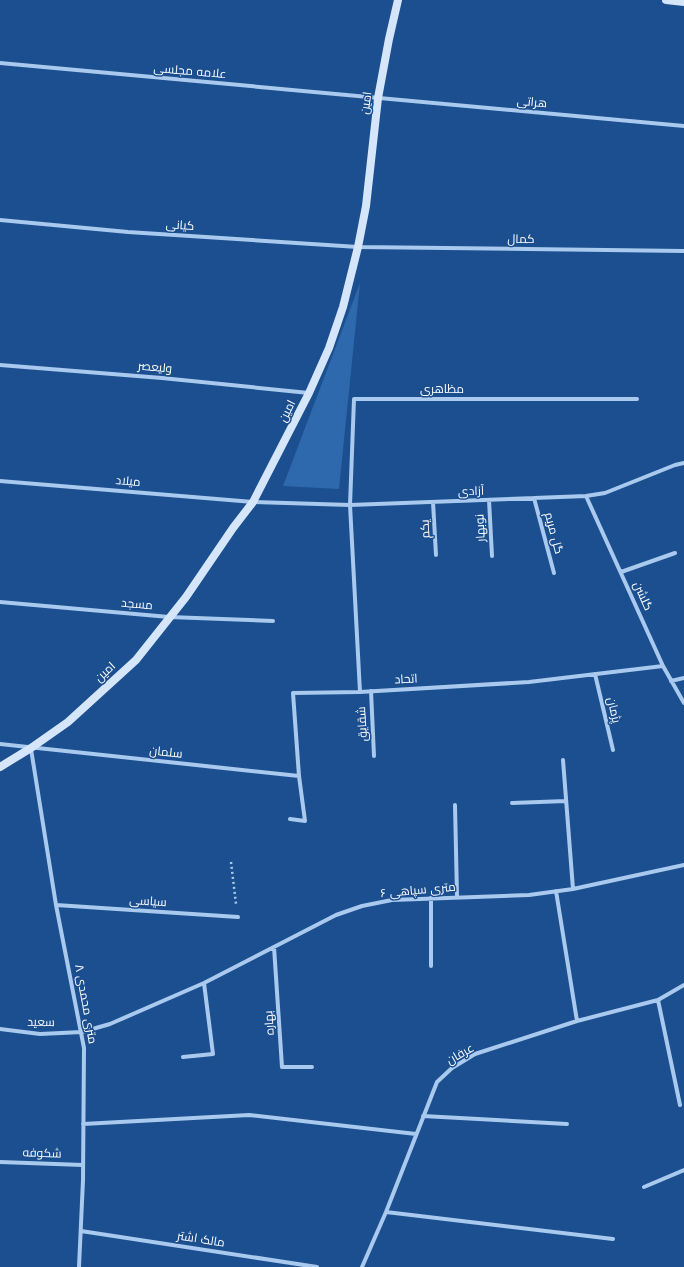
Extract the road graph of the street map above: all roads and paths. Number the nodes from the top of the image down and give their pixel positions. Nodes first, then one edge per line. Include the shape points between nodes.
1 (398, 0) edge
2 (666, 0) edge
3 (684, 2) edge
4 (0, 63) edge
5 (378, 98) junction
6 (684, 126) edge
7 (0, 220) edge
8 (358, 247) junction
9 (684, 251) edge
10 (0, 365) edge
11 (309, 393) junction
12 (637, 400) dead end
13 (684, 463) edge
14 (0, 481) edge
15 (586, 496) junction
16 (534, 498) junction
17 (489, 500) junction
18 (253, 502) junction
19 (433, 502) junction
20 (350, 504) junction
21 (675, 554) dead end
22 (436, 556) dead end
23 (492, 556) dead end
24 (621, 572) junction
25 (554, 573) dead end
26 (0, 602) edge
27 (169, 617) junction
28 (274, 621) dead end
29 (663, 666) junction
30 (595, 674) junction
31 (684, 678) edge
32 (672, 681) junction
33 (371, 691) junction
34 (360, 692) junction
35 (684, 703) edge
36 (0, 744) edge
37 (31, 748) junction
38 (613, 750) dead end
39 (374, 756) dead end
40 (563, 760) dead end
41 (0, 767) edge
42 (299, 776) junction
43 (566, 801) junction
44 (512, 804) dead end
45 (455, 805) dead end
46 (290, 819) dead end
47 (231, 862) dead end
48 (684, 864) edge
49 (573, 888) junction
50 (556, 891) junction
51 (457, 896) junction
52 (431, 898) junction
53 (56, 905) junction
54 (238, 916) joint
55 (274, 947) junction
56 (431, 966) dead end
57 (204, 982) junction
58 (684, 985) edge
59 (658, 1000) junction
60 (577, 1021) junction
61 (0, 1029) edge
62 (82, 1032) junction
63 (183, 1057) dead end
64 (312, 1067) dead end
65 (680, 1105) dead end
66 (423, 1116) junction
67 (83, 1124) junction
68 (567, 1124) dead end
69 (416, 1134) junction
70 (0, 1162) edge
71 (83, 1165) junction
72 (684, 1170) edge
73 (644, 1187) dead end
74 (386, 1212) junction
75 (81, 1231) junction
76 (613, 1239) dead end
77 (79, 1267) edge
78 (317, 1267) edge
79 (362, 1267) edge

1 - 5 main road, امین
2 - 3 main road
4 - 5 street, علامه مجلسی
5 - 6 street, هراتی
5 - 8 main road, امین via 366,206
7 - 8 street, کیانی via 128,232
8 - 9 street, کمال
8 - 11 main road, امین via 343,306
10 - 11 street, ولیعصر
11 - 18 main road, امین
12 - 20 street, مظاهری via 354,399
13 - 15 street, آزادی via 605,493
14 - 18 street, میلاد
15 - 16 street, آزادی
15 - 24 street, گلشن
16 - 17 street, آزادی
16 - 25 street, گل مریم
17 - 19 street, آزادی
17 - 23 street, نوبهار
18 - 20 street, آزادی
18 - 27 main road, امین
19 - 20 street, آزادی
19 - 22 street, یکم
20 - 34 street
21 - 24 street
24 - 29 street, گلشن
26 - 27 street, مسجد
27 - 28 street, مسجد
27 - 37 main road, امین via 136,660 68,722
29 - 30 street, اتحاد
29 - 32 street, گلشن
30 - 33 street, اتحاد via 529,682
30 - 38 street, پژمان
31 - 32 street
32 - 35 street, گلشن
33 - 34 street, اتحاد
33 - 39 street, شقایق
34 - 42 street, اتحاد via 293,693
36 - 37 street, سلمان
37 - 41 main road, امین
37 - 42 street, سلمان
37 - 53 street, ۸ متری محمدی
40 - 43 street
42 - 46 street, اتحاد via 305,821
43 - 44 street
43 - 49 street
45 - 51 street
47 - 54 path
48 - 49 street, ۶ متری سپاهی
49 - 50 street, ۶ متری سپاهی
50 - 51 street, ۶ متری سپاهی via 529,895
50 - 60 street
51 - 52 street, ۶ متری سپاهی
52 - 55 street, ۶ متری سپاهی via 392,900 362,906 336,915
52 - 56 street
53 - 54 street, سیاسی
53 - 62 street, ۸ متری محمدی
55 - 57 street, ۶ متری سپاهی
55 - 64 street, بهاره via 282,1067
57 - 62 street, ۶ متری سپاهی via 110,1024
57 - 63 street via 213,1054
58 - 59 street, عرفان
59 - 60 street, عرفان
59 - 65 street
60 - 66 street, عرفان via 475,1054 452,1068 437,1082
61 - 62 street, سعید via 40,1034
62 - 67 street, ۸ متری محمدی
66 - 68 street
66 - 69 street, عرفان
67 - 69 street via 249,1115
67 - 71 street, ۸ متری محمدی
69 - 74 street, عرفان
70 - 71 street, شکوفه
71 - 75 street, ۸ متری محمدی
72 - 73 street
74 - 76 street
74 - 79 street, عرفان
75 - 77 street, ۸ متری محمدی
75 - 78 street, مالک اشتر

